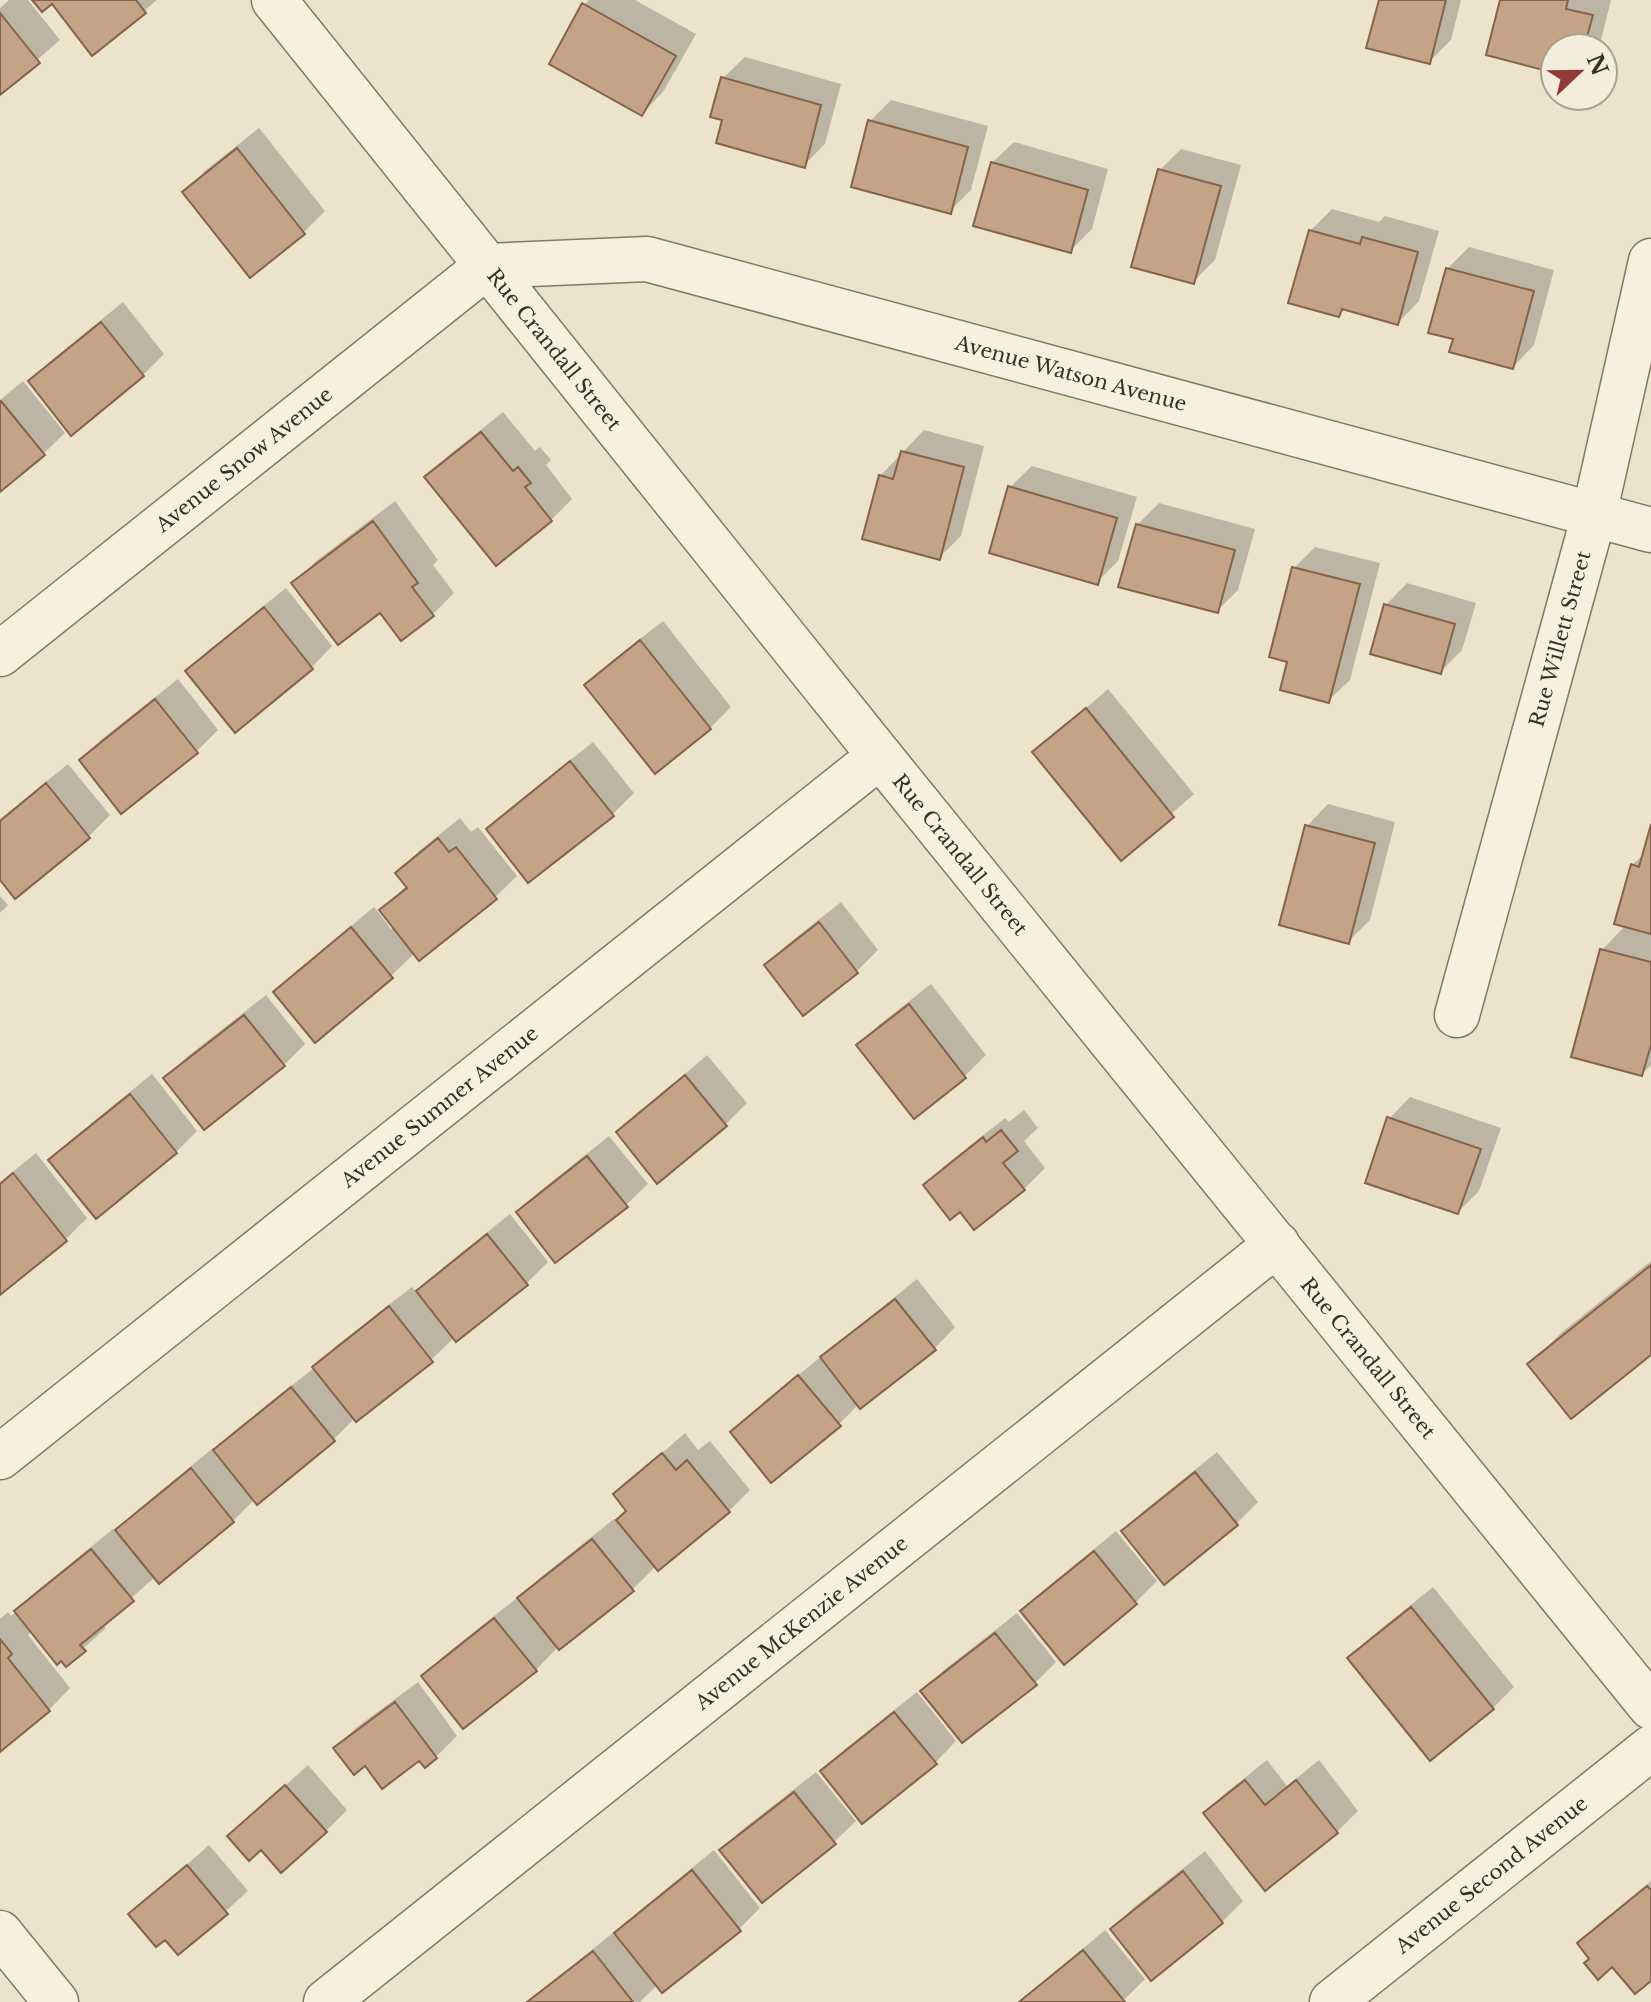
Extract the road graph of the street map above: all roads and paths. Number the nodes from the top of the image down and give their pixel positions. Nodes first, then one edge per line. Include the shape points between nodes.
1 (274, 0) edge
2 (1651, 261) edge
3 (487, 266) junction
4 (1594, 515) junction
5 (1651, 530) edge
6 (0, 654) edge
7 (880, 756) junction
8 (1457, 1015) dead end
9 (1277, 1244) junction
10 (0, 1457) edge
11 (1651, 1707) edge
12 (1651, 1748) edge
13 (0, 1933) edge
14 (56, 2002) edge
15 (326, 2002) edge
16 (1332, 2002) edge

1 - 3 street, Rue Crandall Street
2 - 4 street, Rue Willett Street
3 - 4 street, Avenue Watson Avenue via 647,259
3 - 6 street, Avenue Snow Avenue
3 - 7 street, Rue Crandall Street
4 - 5 street, Avenue Watson Avenue
4 - 8 street, Rue Willett Street
7 - 9 street, Rue Crandall Street
7 - 10 street, Avenue Sumner Avenue
9 - 11 street, Rue Crandall Street
9 - 15 street, Avenue McKenzie Avenue
12 - 16 street, Avenue Second Avenue
13 - 14 street

